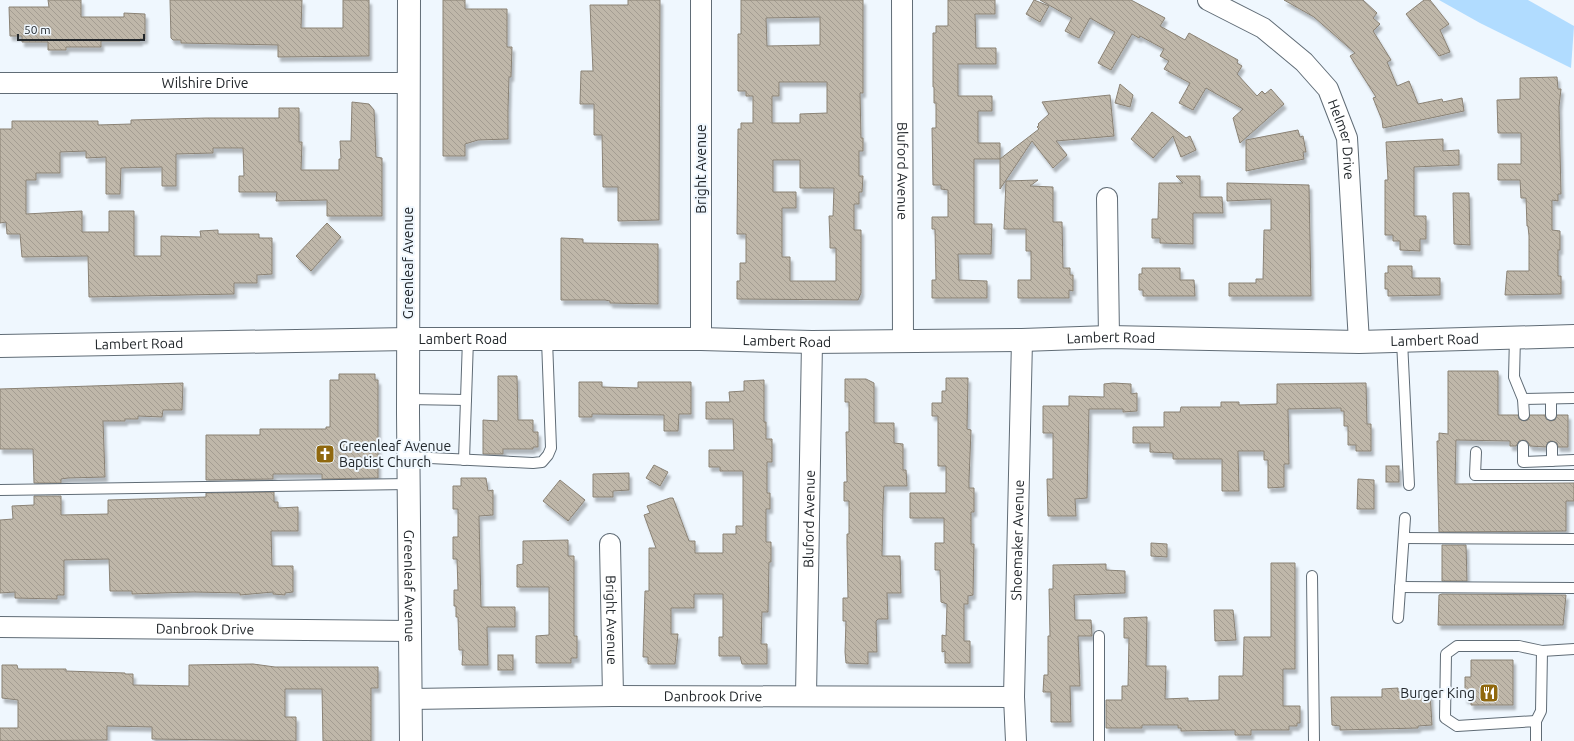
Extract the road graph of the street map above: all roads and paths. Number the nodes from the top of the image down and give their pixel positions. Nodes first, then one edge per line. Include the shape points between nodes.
1 (409, 0) edge
2 (701, 0) edge
3 (902, 0) edge
4 (1208, 0) edge
5 (0, 83) edge
6 (409, 83) junction
7 (1107, 198) dead end
8 (1574, 336) edge
9 (1109, 337) junction
10 (1516, 338) junction
11 (408, 339) junction
12 (468, 339) junction
13 (701, 339) junction
14 (547, 340) junction
15 (1022, 340) junction
16 (1402, 341) junction
17 (812, 342) junction
18 (903, 342) junction
19 (1358, 342) junction
20 (0, 346) edge
21 (1551, 398) junction
22 (1574, 398) edge
23 (408, 399) junction
24 (1523, 399) junction
25 (466, 400) junction
26 (1524, 415) dead end
27 (1551, 415) dead end
28 (1523, 446) dead end
29 (1552, 447) dead end
30 (1476, 452) dead end
31 (410, 457) junction
32 (464, 460) junction
33 (1552, 460) junction
34 (1574, 460) edge
35 (1574, 475) edge
36 (409, 484) junction
37 (1409, 485) dead end
38 (0, 490) edge
39 (1405, 518) dead end
40 (1404, 538) junction
41 (1574, 539) edge
42 (610, 544) dead end
43 (1312, 576) dead end
44 (1400, 587) junction
45 (1574, 588) edge
46 (1398, 618) dead end
47 (0, 627) edge
48 (410, 631) junction
49 (1099, 636) dead end
50 (1574, 649) edge
51 (1542, 651) junction
52 (613, 696) junction
53 (806, 696) junction
54 (1014, 697) junction
55 (411, 699) junction
56 (1536, 721) junction
57 (411, 741) edge
58 (1016, 741) edge
59 (1098, 741) edge
60 (1314, 741) edge
61 (1536, 741) edge

1 - 6 main road, Greenleaf Avenue
2 - 13 street, Bright Avenue
3 - 18 street, Bluford Avenue
4 - 19 street, Helmer Drive via 1263,28 1304,62 1328,89 1347,138
5 - 6 street, Wilshire Drive
6 - 11 main road, Greenleaf Avenue
7 - 9 street
8 - 10 main road, Lambert Road
9 - 15 main road, Lambert Road
9 - 19 main road, Lambert Road
10 - 16 main road, Lambert Road
10 - 24 lane via 1514,377
11 - 12 main road, Lambert Road
11 - 20 main road, Lambert Road
11 - 23 main road, Greenleaf Avenue
12 - 14 main road, Lambert Road
12 - 25 lane
13 - 14 main road, Lambert Road
13 - 17 main road, Lambert Road
14 - 32 lane via 551,448 548,455 542,462 533,463
15 - 18 main road, Lambert Road
15 - 54 street, Shoemaker Avenue
16 - 19 main road, Lambert Road
16 - 37 lane
17 - 18 main road, Lambert Road
17 - 53 street, Bluford Avenue
21 - 22 lane
21 - 24 lane
21 - 27 lane
23 - 25 lane
23 - 31 main road, Greenleaf Avenue
24 - 26 lane
25 - 32 lane
28 - 33 lane via 1523,462
29 - 33 lane
30 - 35 lane via 1475,475
31 - 32 lane
31 - 36 main road, Greenleaf Avenue
33 - 34 lane
36 - 38 lane
36 - 48 main road, Greenleaf Avenue
39 - 40 lane
40 - 41 lane
40 - 44 lane
42 - 52 street, Bright Avenue
43 - 60 lane
44 - 45 lane
44 - 46 lane
47 - 48 street, Danbrook Drive
48 - 55 main road, Greenleaf Avenue
49 - 59 lane
50 - 51 lane
51 - 56 lane via 1541,711
51 - 56 lane via 1519,646 1457,646 1446,654 1445,718 1457,726
52 - 53 street, Danbrook Drive
52 - 55 street, Danbrook Drive
53 - 54 street, Danbrook Drive
54 - 58 street, Shoemaker Avenue
55 - 57 main road, Greenleaf Avenue
56 - 61 lane

